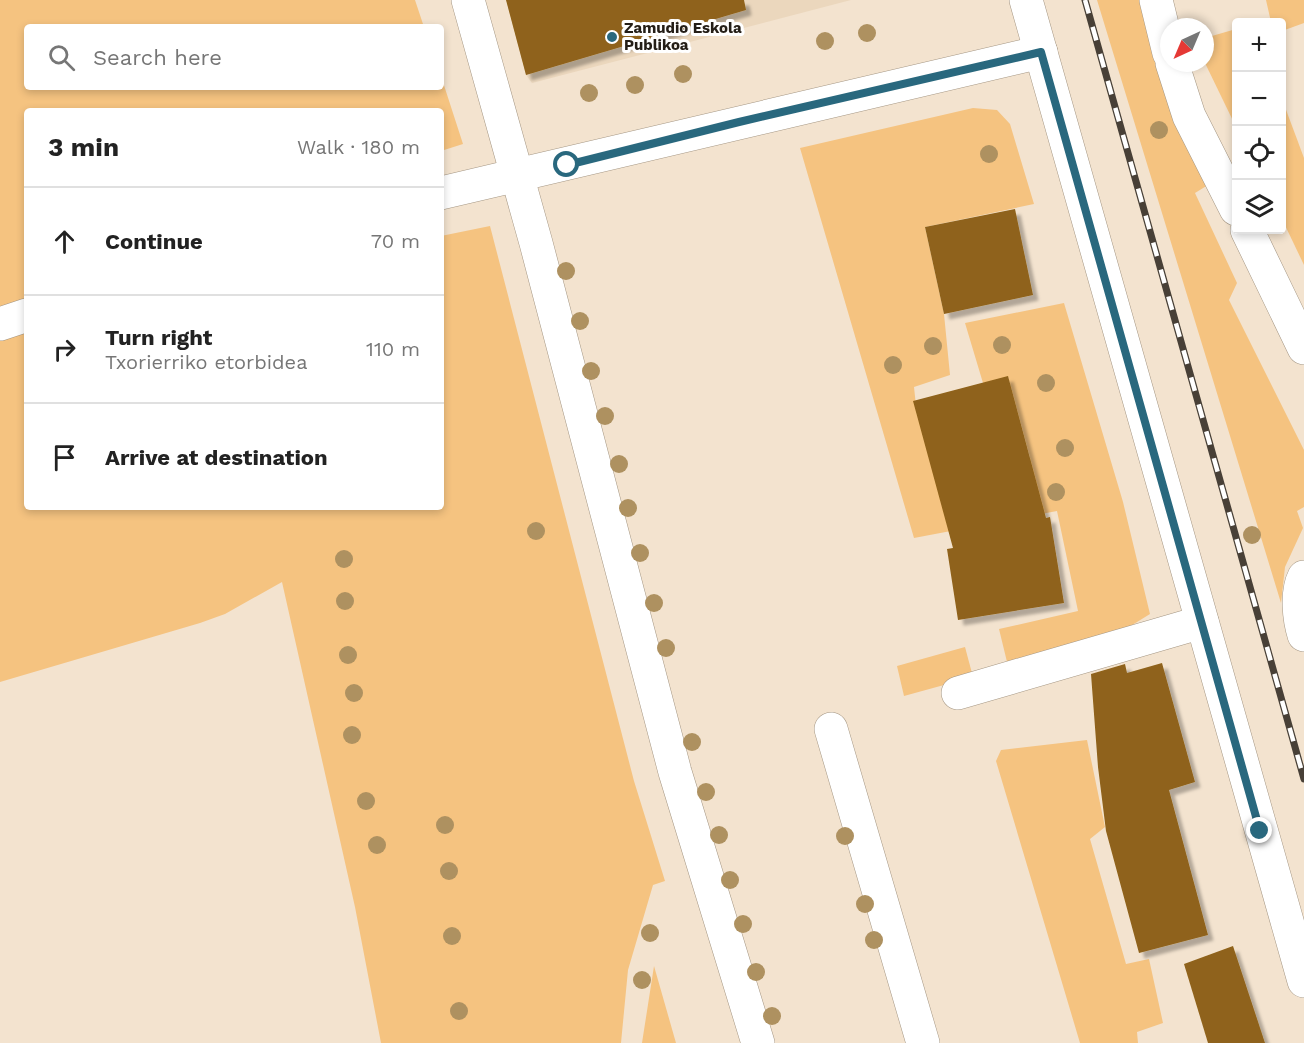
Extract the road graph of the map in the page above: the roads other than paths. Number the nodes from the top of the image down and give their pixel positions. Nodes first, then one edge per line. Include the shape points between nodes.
1 (468, 0) edge
2 (1026, 0) edge
3 (1155, 0) edge
4 (1160, 19) edge
5 (1041, 52) junction
6 (1175, 72) edge
7 (516, 177) junction
8 (444, 192) edge
9 (1232, 201) edge
10 (1249, 234) edge
11 (24, 316) edge
12 (0, 324) edge
13 (1304, 348) edge
14 (1304, 577) edge
15 (1202, 622) junction
16 (1304, 635) edge
17 (958, 693) dead end
18 (831, 729) dead end
19 (1304, 981) edge
20 (758, 1043) edge
21 (923, 1043) edge

1 - 7 street
2 - 5 street
3 - 4 street
5 - 7 street
5 - 15 street
6 - 9 street via 1189,116
7 - 8 street
7 - 20 street via 675,772
10 - 13 street
11 - 12 street
14 - 16 street via 1300,623
15 - 17 street
15 - 19 street
18 - 21 street

